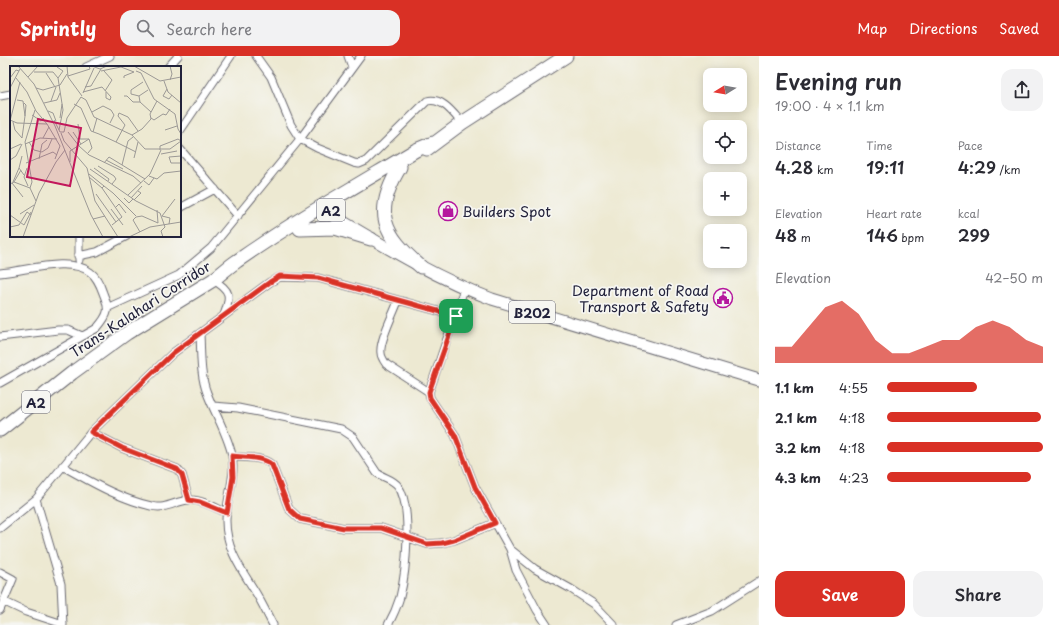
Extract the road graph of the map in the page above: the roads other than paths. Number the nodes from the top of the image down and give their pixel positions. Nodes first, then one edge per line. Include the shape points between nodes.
1 (110, 56) edge
2 (178, 56) edge
3 (231, 56) edge
4 (256, 56) edge
5 (348, 56) edge
6 (361, 56) edge
7 (566, 56) edge
8 (88, 66) edge
9 (169, 66) edge
10 (352, 67) junction
11 (10, 94) edge
12 (0, 96) edge
13 (462, 124) junction
14 (181, 130) edge
15 (300, 139) junction
16 (433, 143) junction
17 (181, 150) edge
18 (400, 167) junction
19 (215, 190) junction
20 (181, 207) edge
21 (324, 210) junction
22 (238, 216) junction
23 (300, 229) junction
24 (79, 237) edge
25 (125, 237) edge
26 (371, 239) junction
27 (78, 256) junction
28 (79, 266) junction
29 (421, 267) junction
30 (226, 271) junction
31 (0, 272) edge
32 (213, 280) junction
33 (464, 289) junction
34 (398, 301) junction
35 (109, 307) junction
36 (224, 316) junction
37 (456, 316) junction
38 (200, 333) junction
39 (82, 336) junction
40 (0, 337) edge
41 (72, 373) junction
42 (759, 380) edge
43 (0, 383) edge
44 (429, 392) junction
45 (212, 406) junction
46 (0, 424) edge
47 (0, 430) edge
48 (91, 432) junction
49 (232, 456) junction
50 (62, 466) junction
51 (36, 499) junction
52 (189, 500) junction
53 (227, 513) junction
54 (495, 523) junction
55 (0, 528) edge
56 (407, 538) junction
57 (510, 549) junction
58 (0, 572) edge
59 (759, 581) edge
60 (5, 602) junction
61 (0, 610) edge
62 (63, 624) edge
63 (273, 625) edge
64 (388, 625) edge
65 (547, 625) edge
66 (614, 625) edge
67 (676, 625) edge

1 - 8 street
2 - 9 street
3 - 14 street
4 - 15 street via 271,77
5 - 10 street
6 - 10 street
7 - 13 highway, Trans-Kalahari Corridor / A2
10 - 15 street
11 - 12 street
13 - 15 street via 439,101 427,101 366,161 359,164
13 - 16 highway, Trans-Kalahari Corridor / A2
15 - 22 street
16 - 18 highway, Trans-Kalahari Corridor / A2
16 - 21 highway, Trans-Kalahari Corridor / A2 via 416,150
17 - 19 street
18 - 21 highway, Trans-Kalahari Corridor / A2
18 - 29 highway via 388,188 385,218 397,245
19 - 20 street
19 - 22 street
21 - 23 highway, Trans-Kalahari Corridor / A2
21 - 26 main road, B202
21 - 30 highway, Trans-Kalahari Corridor / A2 via 235,262
22 - 35 street via 193,265 179,275
23 - 26 highway via 330,227
23 - 30 highway, Trans-Kalahari Corridor / A2 via 239,268
24 - 27 street
25 - 27 street via 97,252
26 - 29 main road, B202
27 - 28 street
28 - 31 street via 62,265
28 - 35 street via 92,273
29 - 33 main road, B202
30 - 32 highway, Trans-Kalahari Corridor / A2
32 - 36 street via 228,292
32 - 41 highway, Trans-Kalahari Corridor / A2 via 127,333
33 - 37 street
33 - 42 main road, B202
34 - 36 street via 318,278 280,276
34 - 37 street
34 - 44 street via 382,344 383,359 386,364
35 - 39 street via 106,318
36 - 38 street
37 - 44 street
38 - 45 street via 203,379
38 - 48 street via 173,353
39 - 40 street via 68,330 49,330
39 - 43 street
41 - 46 highway, Trans-Kalahari Corridor / A2 via 53,383
41 - 47 highway, Trans-Kalahari Corridor / A2
44 - 54 street via 434,406 455,435 475,487
45 - 49 street
45 - 56 street via 238,408 332,426 348,433 377,473 398,486 407,513
48 - 50 street
48 - 52 street via 122,448 177,469 182,475
49 - 53 street via 233,477
49 - 56 street via 260,459 272,465 289,509 300,519 344,528 381,528
50 - 51 street
50 - 52 street via 114,493 151,507 163,508
51 - 55 street
51 - 62 street via 61,584
52 - 53 street
53 - 63 street via 231,552
54 - 56 street via 442,543 427,544
54 - 57 street
56 - 64 street via 400,596
57 - 65 street via 516,570
57 - 66 street via 535,569 594,604
58 - 60 street via 13,579
59 - 67 street via 712,611
60 - 61 street
60 - 62 street

